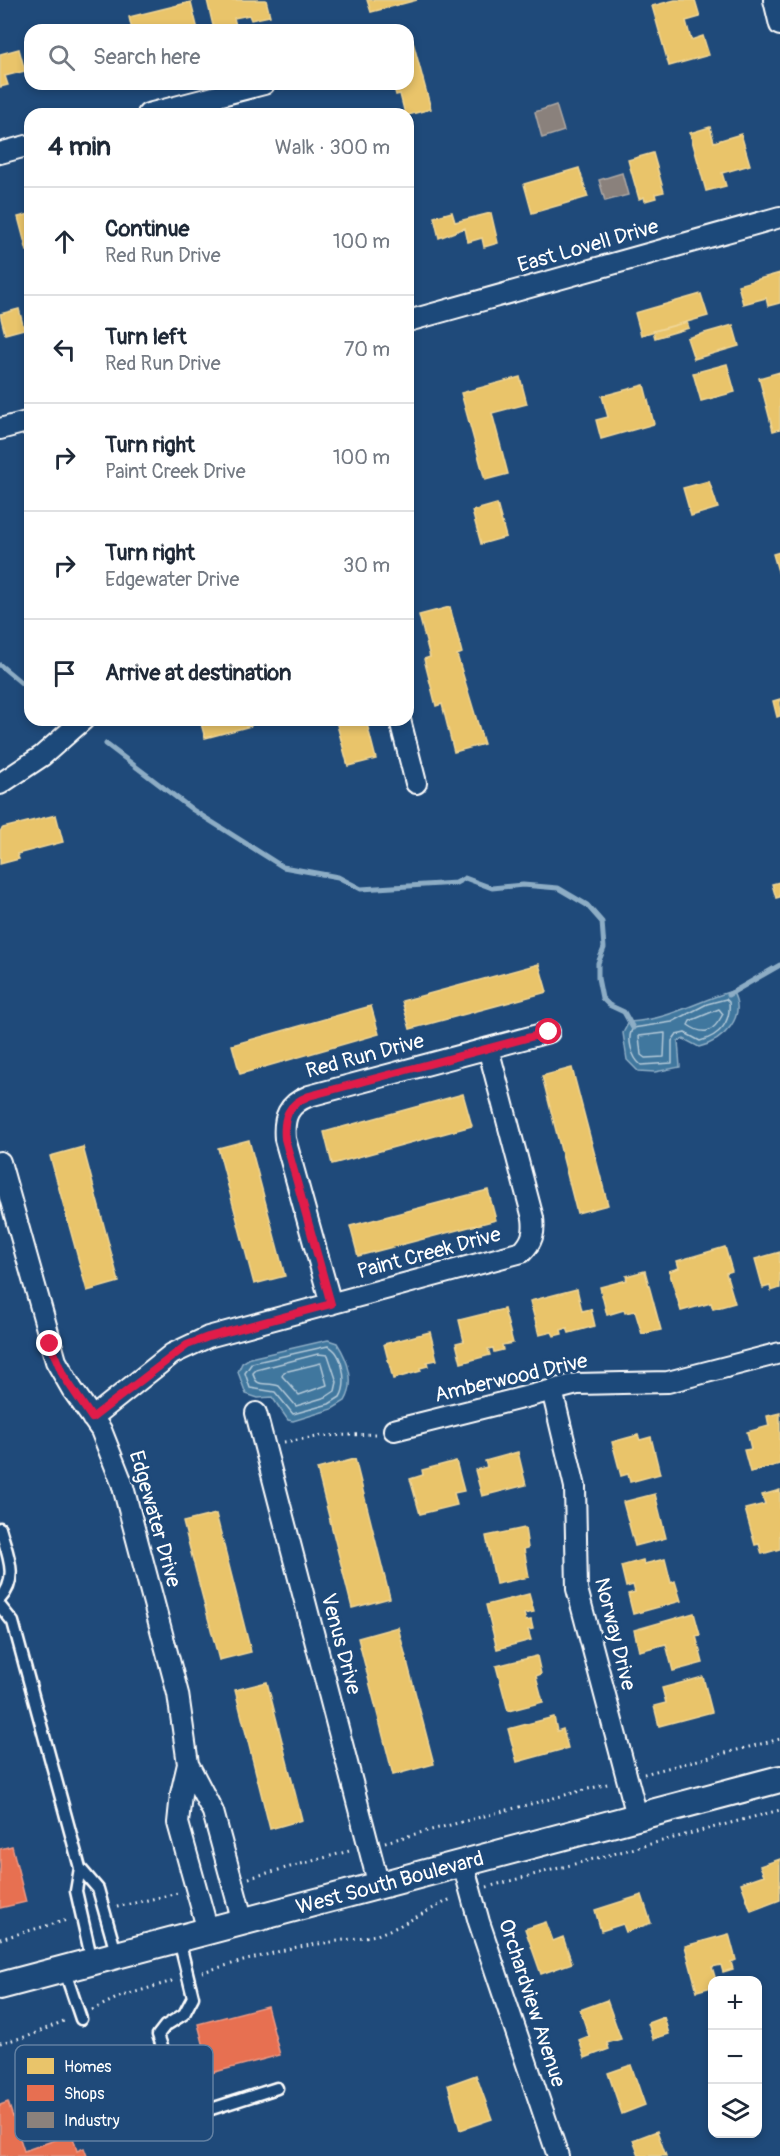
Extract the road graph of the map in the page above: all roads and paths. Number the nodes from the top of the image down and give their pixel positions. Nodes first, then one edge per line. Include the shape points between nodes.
1 (774, 0) edge
2 (780, 24) edge
3 (241, 90) edge
4 (171, 108) edge
5 (24, 147) edge
6 (0, 153) edge
7 (780, 217) edge
8 (414, 319) edge
9 (24, 423) edge
10 (0, 429) edge
11 (76, 726) edge
12 (402, 726) edge
13 (416, 783) dead end
14 (0, 784) edge
15 (549, 1032) dead end
16 (488, 1048) junction
17 (0, 1162) edge
18 (331, 1304) junction
19 (780, 1353) edge
20 (552, 1390) junction
21 (256, 1413) dead end
22 (92, 1418) junction
23 (394, 1430) joint
24 (264, 1446) junction
25 (0, 1528) edge
26 (0, 1599) edge
27 (0, 1606) edge
28 (780, 1739) edge
29 (188, 1764) junction
30 (639, 1776) dead end
31 (780, 1779) edge
32 (613, 1783) dead end
33 (780, 1810) edge
34 (637, 1816) junction
35 (382, 1843) dead end
36 (356, 1849) dead end
37 (463, 1864) junction
38 (80, 1868) junction
39 (242, 1880) dead end
40 (379, 1886) junction
41 (490, 1886) dead end
42 (452, 1899) dead end
43 (243, 1922) junction
44 (208, 1931) junction
45 (178, 1939) junction
46 (117, 1956) junction
47 (92, 1962) junction
48 (64, 1969) junction
49 (204, 1972) dead end
50 (175, 1980) dead end
51 (0, 1986) edge
52 (93, 2010) dead end
53 (70, 2018) dead end
54 (81, 2019) dead end
55 (0, 2043) edge
56 (162, 2045) edge
57 (277, 2088) dead end
58 (213, 2108) edge
59 (558, 2156) edge

1 - 2 street
3 - 4 street
5 - 6 street
7 - 8 street, East Lovell Drive
9 - 10 street
11 - 14 street via 24,770
12 - 13 street
15 - 16 street, Red Run Drive
16 - 18 street, Red Run Drive via 309,1096 288,1110 285,1139
16 - 18 street, Paint Creek Drive via 533,1218 531,1243 510,1257
17 - 22 street, Edgewater Drive via 50,1344 63,1375
18 - 22 street, Paint Creek Drive via 187,1345
19 - 20 street, Amberwood Drive via 668,1382 599,1382
20 - 23 street, Amberwood Drive
20 - 34 street, Norway Drive via 575,1487 577,1589
21 - 24 street, Venus Drive
22 - 29 street, Edgewater Drive via 113,1455 122,1483 178,1694
23 - 24 path
24 - 40 street, Venus Drive
25 - 26 lane via 12,1574 8,1591
27 - 38 lane via 13,1622
28 - 30 path
29 - 43 street, Edgewater Drive via 213,1812
29 - 44 street, Edgewater Drive via 178,1823
31 - 34 street, West South Boulevard
32 - 35 path
33 - 41 path
34 - 37 street, West South Boulevard
36 - 39 path
37 - 40 street, West South Boulevard
37 - 59 street, Orchardview Avenue via 489,1954
38 - 46 lane via 98,1889
38 - 47 lane via 76,1891
40 - 43 street, West South Boulevard
42 - 49 path via 377,1935 292,1948
43 - 44 street, West South Boulevard
44 - 45 street, West South Boulevard
45 - 46 street, West South Boulevard
45 - 56 lane via 193,1997 184,2014 158,2035
46 - 47 street, West South Boulevard
47 - 48 street, West South Boulevard
48 - 51 street, West South Boulevard
48 - 54 lane
50 - 52 path via 119,1997
53 - 55 path via 29,2036
57 - 58 lane

